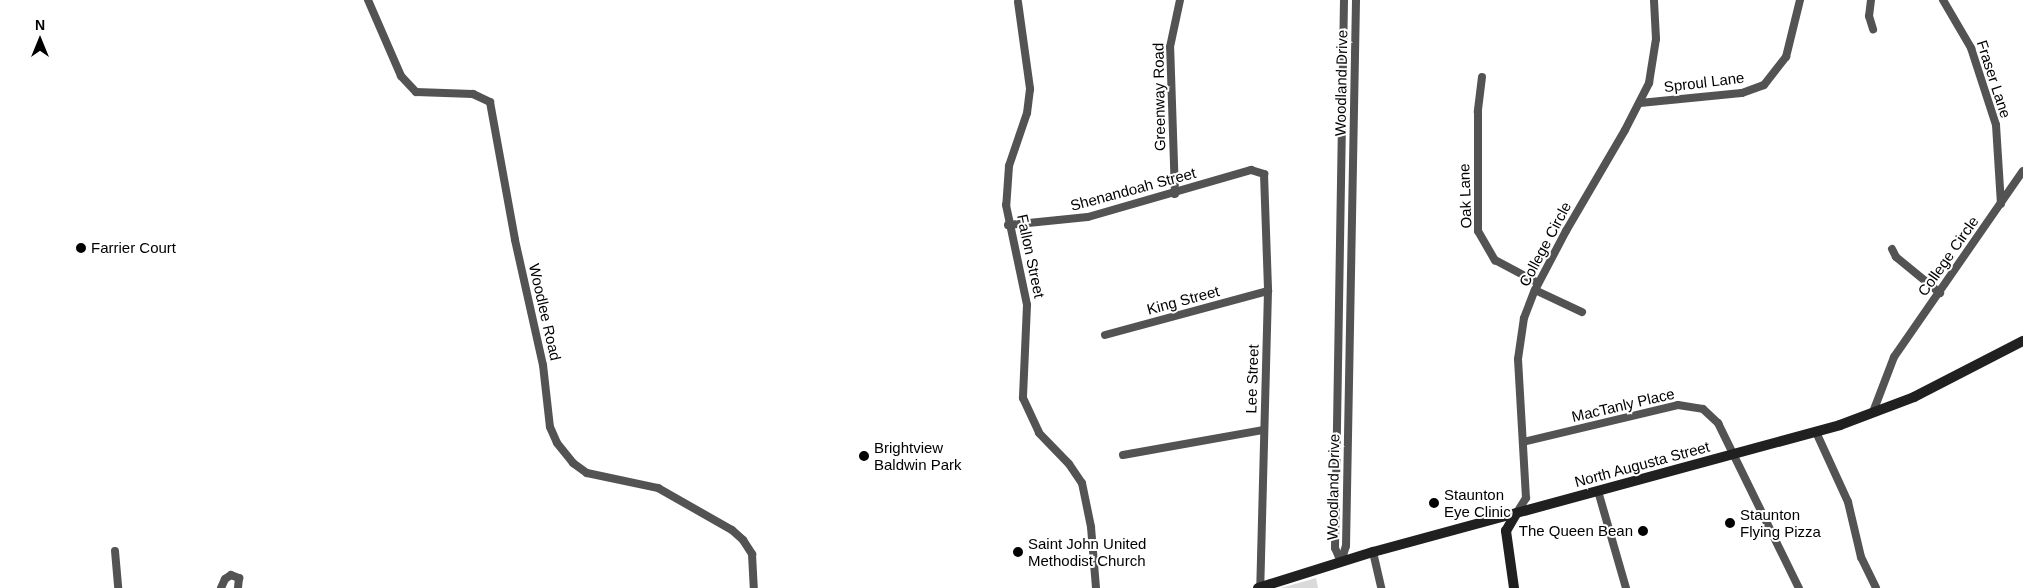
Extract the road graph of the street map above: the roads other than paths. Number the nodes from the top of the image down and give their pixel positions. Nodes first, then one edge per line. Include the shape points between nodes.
1 (368, 0) edge
2 (1180, 0) edge
3 (1344, 0) edge
4 (1356, 0) edge
5 (1654, 0) edge
6 (1800, 0) edge
7 (1871, 0) edge
8 (1943, 0) edge
9 (1017, 1) edge
10 (1873, 29) dead end
11 (1482, 77) dead end
12 (1640, 103) junction
13 (2023, 171) edge
14 (1262, 172) joint
15 (1174, 194) junction
16 (2002, 204) junction
17 (1008, 225) junction
18 (1892, 249) dead end
19 (1536, 287) junction
20 (1268, 291) junction
21 (1940, 293) junction
22 (1582, 312) dead end
23 (1105, 335) dead end
24 (2023, 340) edge
25 (1873, 412) junction
26 (1264, 430) junction
27 (1816, 432) junction
28 (1523, 442) junction
29 (1123, 455) dead end
30 (1732, 456) junction
31 (1598, 491) junction
32 (1516, 514) junction
33 (115, 551) dead end
34 (1373, 552) junction
35 (1341, 562) junction
36 (118, 588) edge
37 (221, 588) edge
38 (238, 588) edge
39 (754, 588) edge
40 (1096, 588) edge
41 (1259, 588) edge
42 (1381, 588) edge
43 (1514, 588) edge
44 (1626, 588) edge
45 (1799, 588) edge
46 (1876, 588) edge

1 - 39 street, Woodlee Road via 401,76 416,92 473,94 490,102 517,249 543,365 550,427 556,443 573,463 587,472 658,488 732,530 752,554
2 - 15 street, Greenway Road via 1170,47
3 - 35 street, Woodland Drive via 1335,548
4 - 35 street, Woodland Drive via 1346,546
5 - 12 street, College Circle via 1653,65
6 - 12 street, Sproul Lane via 1795,33 1786,57 1764,86 1742,93
7 - 10 street via 1869,16
8 - 16 street, Fraser Lane via 1971,48 1996,125
9 - 17 street, Fallon Street via 1030,89 1027,113 1008,173
11 - 19 street, Oak Lane via 1478,112 1478,231 1495,260
12 - 19 street, College Circle
13 - 16 street, College Circle
14 - 15 street, Shenandoah Street via 1251,170
14 - 20 street, Lee Street via 1266,180
15 - 17 street, Shenandoah Street via 1088,217
16 - 21 street, College Circle
17 - 40 street, Fallon Street via 1028,305 1024,402 1039,433 1074,469 1085,490
18 - 21 street via 1896,257
19 - 22 street, Oak Lane
19 - 28 street, College Circle via 1524,318 1519,350
20 - 23 street, King Street
20 - 26 street, Lee Street
21 - 25 street, College Circle via 1894,357
24 - 25 main road, North Augusta Street via 1914,397
25 - 27 main road, North Augusta Street
26 - 29 street
26 - 41 street, Lee Street
27 - 30 main road, North Augusta Street
27 - 46 street via 1848,502 1861,557
28 - 30 street, MacTanly Place via 1690,405 1703,409 1715,419
28 - 32 street, College Circle via 1526,498
30 - 31 main road, North Augusta Street
30 - 45 street, MacTanly Place
31 - 32 main road, North Augusta Street
31 - 44 street
32 - 34 main road, North Augusta Street
32 - 43 main road via 1506,531
33 - 36 street
34 - 35 main road, North Augusta Street
34 - 42 street
35 - 41 main road, North Augusta Street
37 - 38 street via 225,579 232,575 239,578

